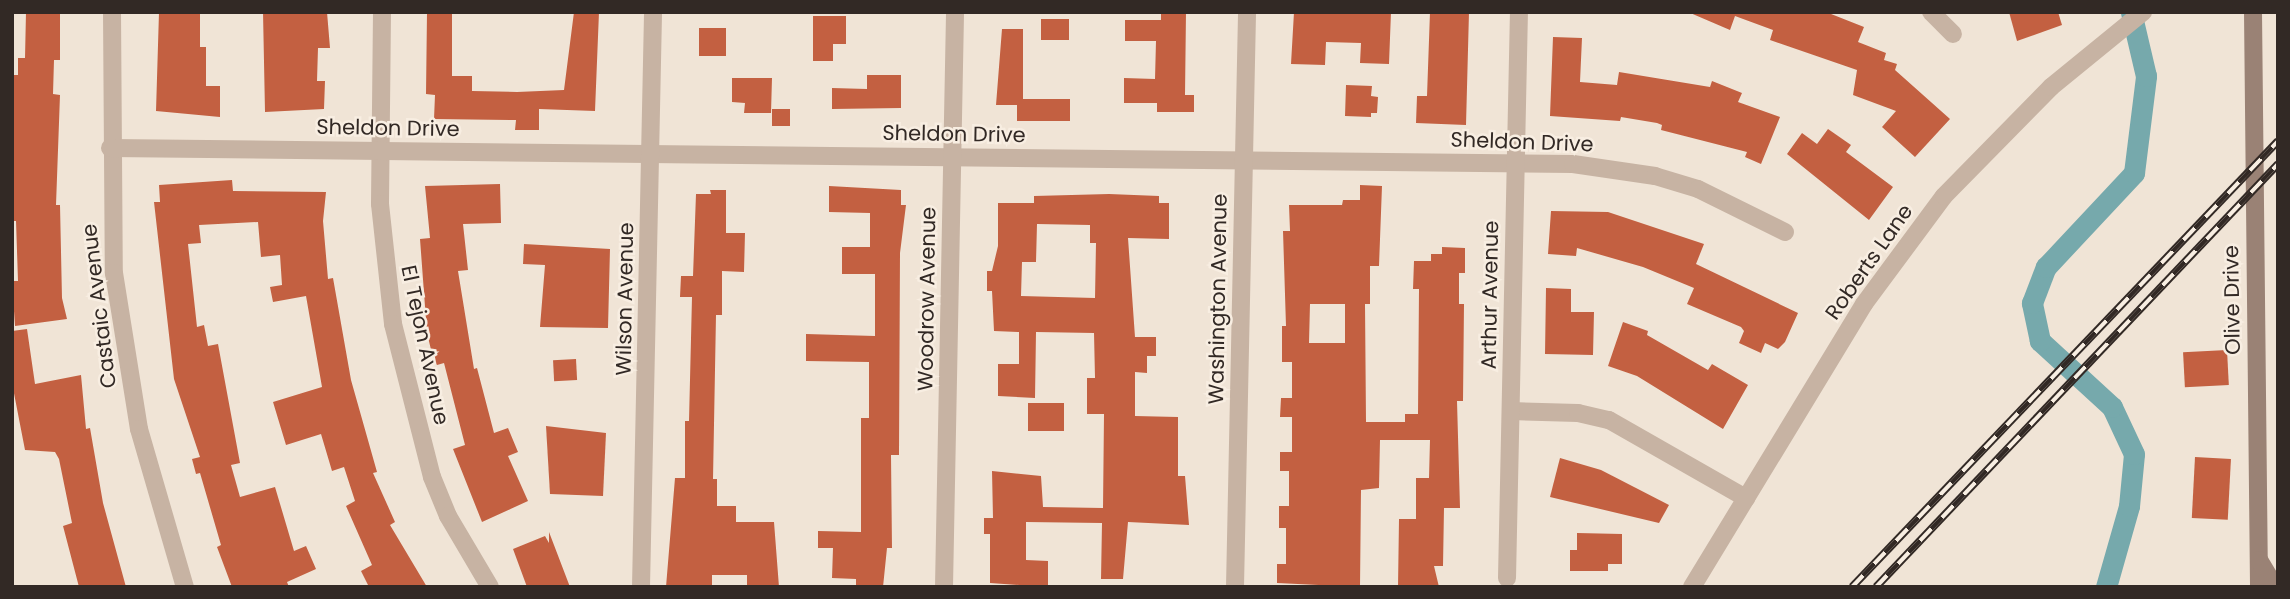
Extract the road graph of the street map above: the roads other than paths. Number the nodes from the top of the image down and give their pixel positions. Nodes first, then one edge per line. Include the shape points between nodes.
1 (112, 12) edge
2 (383, 12) edge
3 (653, 12) edge
4 (955, 12) edge
5 (1247, 12) edge
6 (1519, 12) edge
7 (1931, 12) edge
8 (2143, 12) edge
9 (2253, 12) edge
10 (1953, 34) dead end
11 (110, 148) junction
12 (380, 151) junction
13 (651, 153) junction
14 (953, 157) junction
15 (1243, 160) junction
16 (1516, 163) junction
17 (1785, 232) dead end
18 (1510, 411) junction
19 (1746, 498) junction
20 (2258, 559) junction
21 (1507, 578) dead end
22 (185, 587) edge
23 (489, 587) edge
24 (642, 587) edge
25 (944, 587) edge
26 (1235, 587) edge
27 (1692, 587) edge
28 (2259, 587) edge
29 (2275, 587) edge

1 - 11 street, Castaic Avenue
2 - 12 street, El Tejon Avenue
3 - 13 street, Wilson Avenue
4 - 14 street, Woodrow Avenue
5 - 15 street, Washington Avenue
6 - 16 street, Arthur Avenue
7 - 10 street
8 - 19 street, Roberts Lane via 2023,113 1944,196 1864,304
9 - 20 main road, Olive Drive
11 - 12 street, Sheldon Drive
11 - 22 street, Castaic Avenue via 114,273 124,352 139,429
12 - 13 street, Sheldon Drive
12 - 23 street, El Tejon Avenue via 385,264 409,397 448,516
13 - 14 street, Sheldon Drive
13 - 24 street, Wilson Avenue
14 - 15 street, Sheldon Drive
14 - 25 street, Woodrow Avenue
15 - 16 street, Sheldon Drive
15 - 26 street, Washington Avenue
16 - 17 street, Sheldon Drive via 1573,164 1655,176 1740,207
16 - 18 street, Arthur Avenue
18 - 19 street via 1578,413 1609,420
18 - 21 street, Arthur Avenue
19 - 27 street, Roberts Lane
20 - 28 main road, Olive Drive
20 - 29 main road

